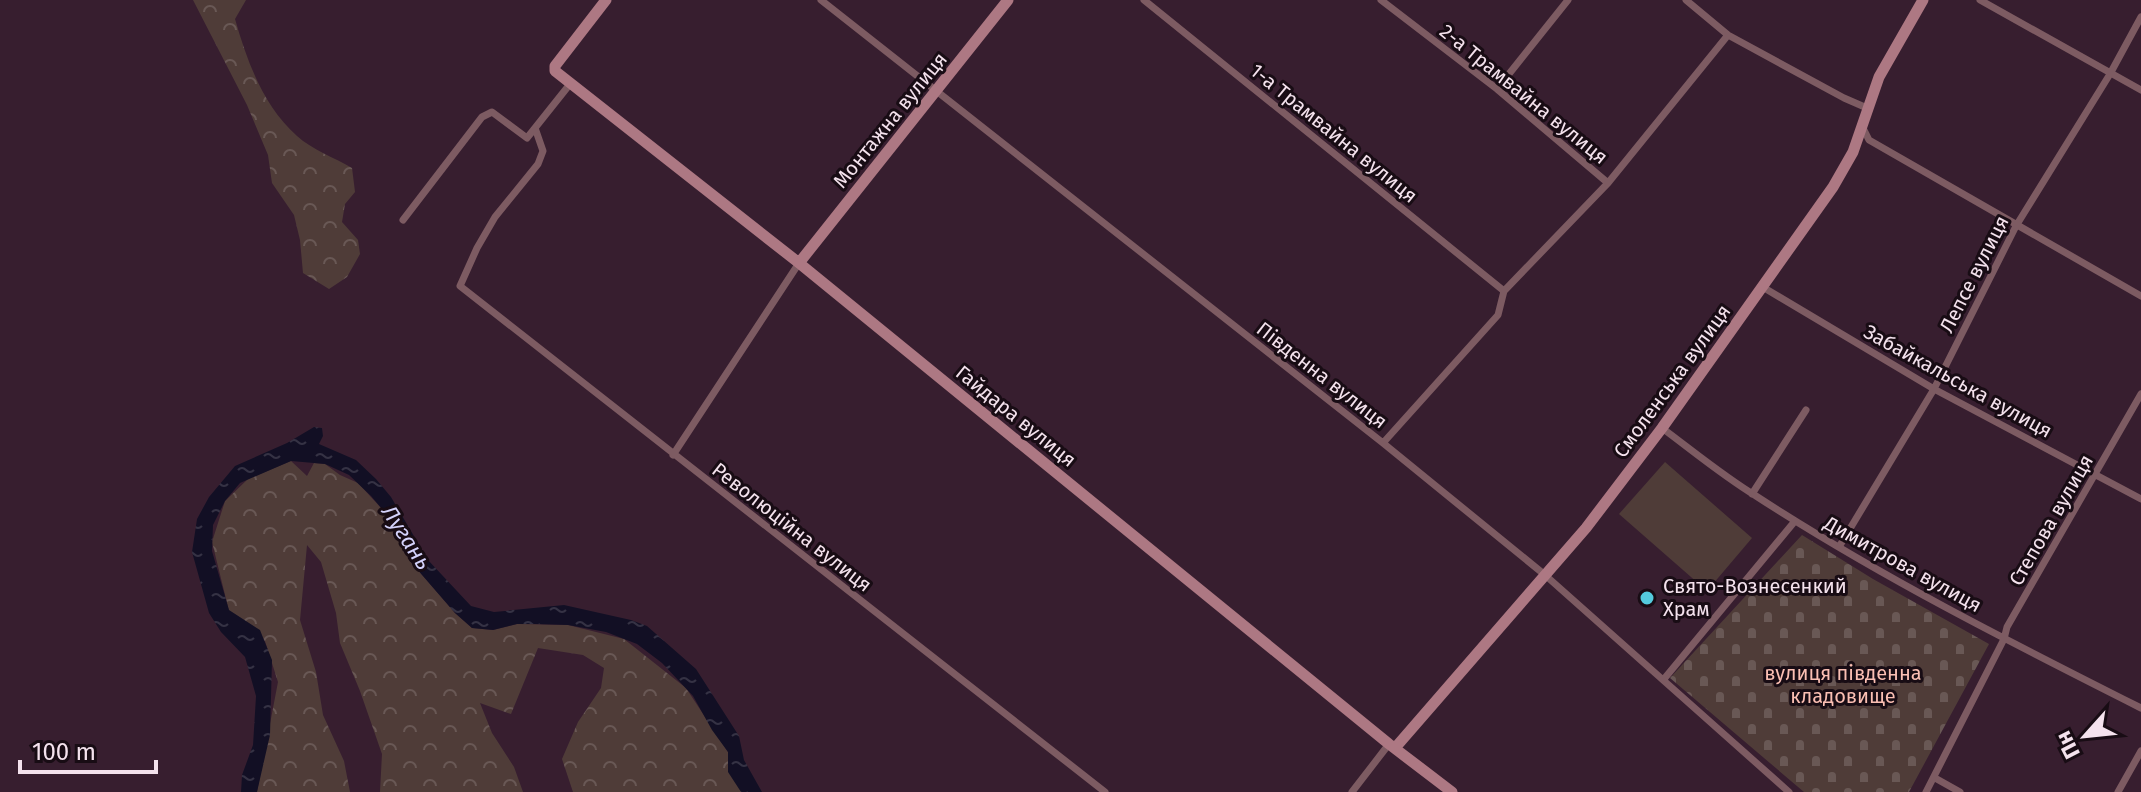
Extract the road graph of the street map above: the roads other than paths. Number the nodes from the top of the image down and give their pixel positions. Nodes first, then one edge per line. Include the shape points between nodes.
1 (606, 0) edge
2 (821, 0) edge
3 (1008, 0) edge
4 (1144, 0) edge
5 (1381, 0) edge
6 (1568, 0) edge
7 (1686, 0) edge
8 (1923, 0) edge
9 (1980, 0) edge
10 (2141, 17) edge
11 (1728, 35) junction
12 (2110, 74) junction
13 (570, 84) junction
14 (1497, 89) junction
15 (937, 90) junction
16 (2141, 90) edge
17 (1867, 108) junction
18 (1862, 126) junction
19 (535, 128) junction
20 (1608, 183) junction
21 (403, 220) dead end
22 (2016, 226) junction
23 (799, 263) junction
24 (1761, 286) junction
25 (1504, 291) junction
26 (2141, 296) edge
27 (1934, 389) junction
28 (2141, 394) edge
29 (1806, 410) dead end
30 (1662, 428) junction
31 (1383, 443) junction
32 (673, 455) junction
33 (2096, 475) junction
34 (1752, 494) junction
35 (2141, 499) edge
36 (1795, 521) junction
37 (1839, 547) junction
38 (1545, 575) junction
39 (2004, 639) junction
40 (1664, 679) junction
41 (2141, 708) edge
42 (1392, 746) junction
43 (2141, 751) edge
44 (1935, 778) junction
45 (1105, 792) edge
46 (1352, 792) edge
47 (1452, 792) edge
48 (1789, 792) edge
49 (1926, 792) edge
50 (1960, 792) edge
51 (2118, 792) edge

1 - 13 street, Гайдара вулиця via 555,66
2 - 15 street, Південна вулиця
3 - 15 street, Монтажна вулиця
4 - 25 street, 1-а Трамвайна вулиця
5 - 14 street, 2-а Трамвайна вулиця
6 - 14 street
7 - 11 street
8 - 17 street, Смоленська вулиця
9 - 12 street
10 - 12 street, Лепсе вулиця
11 - 17 street
11 - 20 street
12 - 16 street
12 - 22 street, Лепсе вулиця
13 - 19 street
13 - 23 street, Гайдара вулиця
14 - 20 street, 2-а Трамвайна вулиця
15 - 23 street, Монтажна вулиця
15 - 31 street, Південна вулиця
17 - 18 street, Смоленська вулиця
18 - 22 street via 1869,140
18 - 24 street, Смоленська вулиця via 1844,171
19 - 21 street via 527,138 492,112 482,117
19 - 32 street, Революційна вулиця via 543,151 538,164 495,217 460,286
20 - 25 street
22 - 26 street
22 - 27 street, Лепсе вулиця
23 - 32 street
23 - 42 street, Гайдара вулиця
24 - 27 street, Забайкальська вулиця
24 - 30 street, Смоленська вулиця
25 - 31 street via 1498,315
27 - 33 street, Забайкальська вулиця
27 - 37 street, Лепсе вулиця
28 - 33 street, Степова вулиця
29 - 34 street
30 - 34 street, Димитрова вулиця
30 - 38 street, Смоленська вулиця
31 - 38 street, Південна вулиця
32 - 45 street, Революційна вулиця
33 - 35 street, Забайкальська вулиця
33 - 39 street, Степова вулиця
34 - 36 street, Димитрова вулиця
36 - 37 street, Димитрова вулиця
36 - 40 street
37 - 39 street, Димитрова вулиця
38 - 40 street, Південна вулиця
38 - 42 street, Смоленська вулиця
39 - 41 street, Димитрова вулиця
39 - 44 street, Степова вулиця
40 - 48 street, Південна вулиця
42 - 46 street
42 - 47 street, Гайдара вулиця
43 - 51 street
44 - 49 street, Степова вулиця
44 - 50 street

